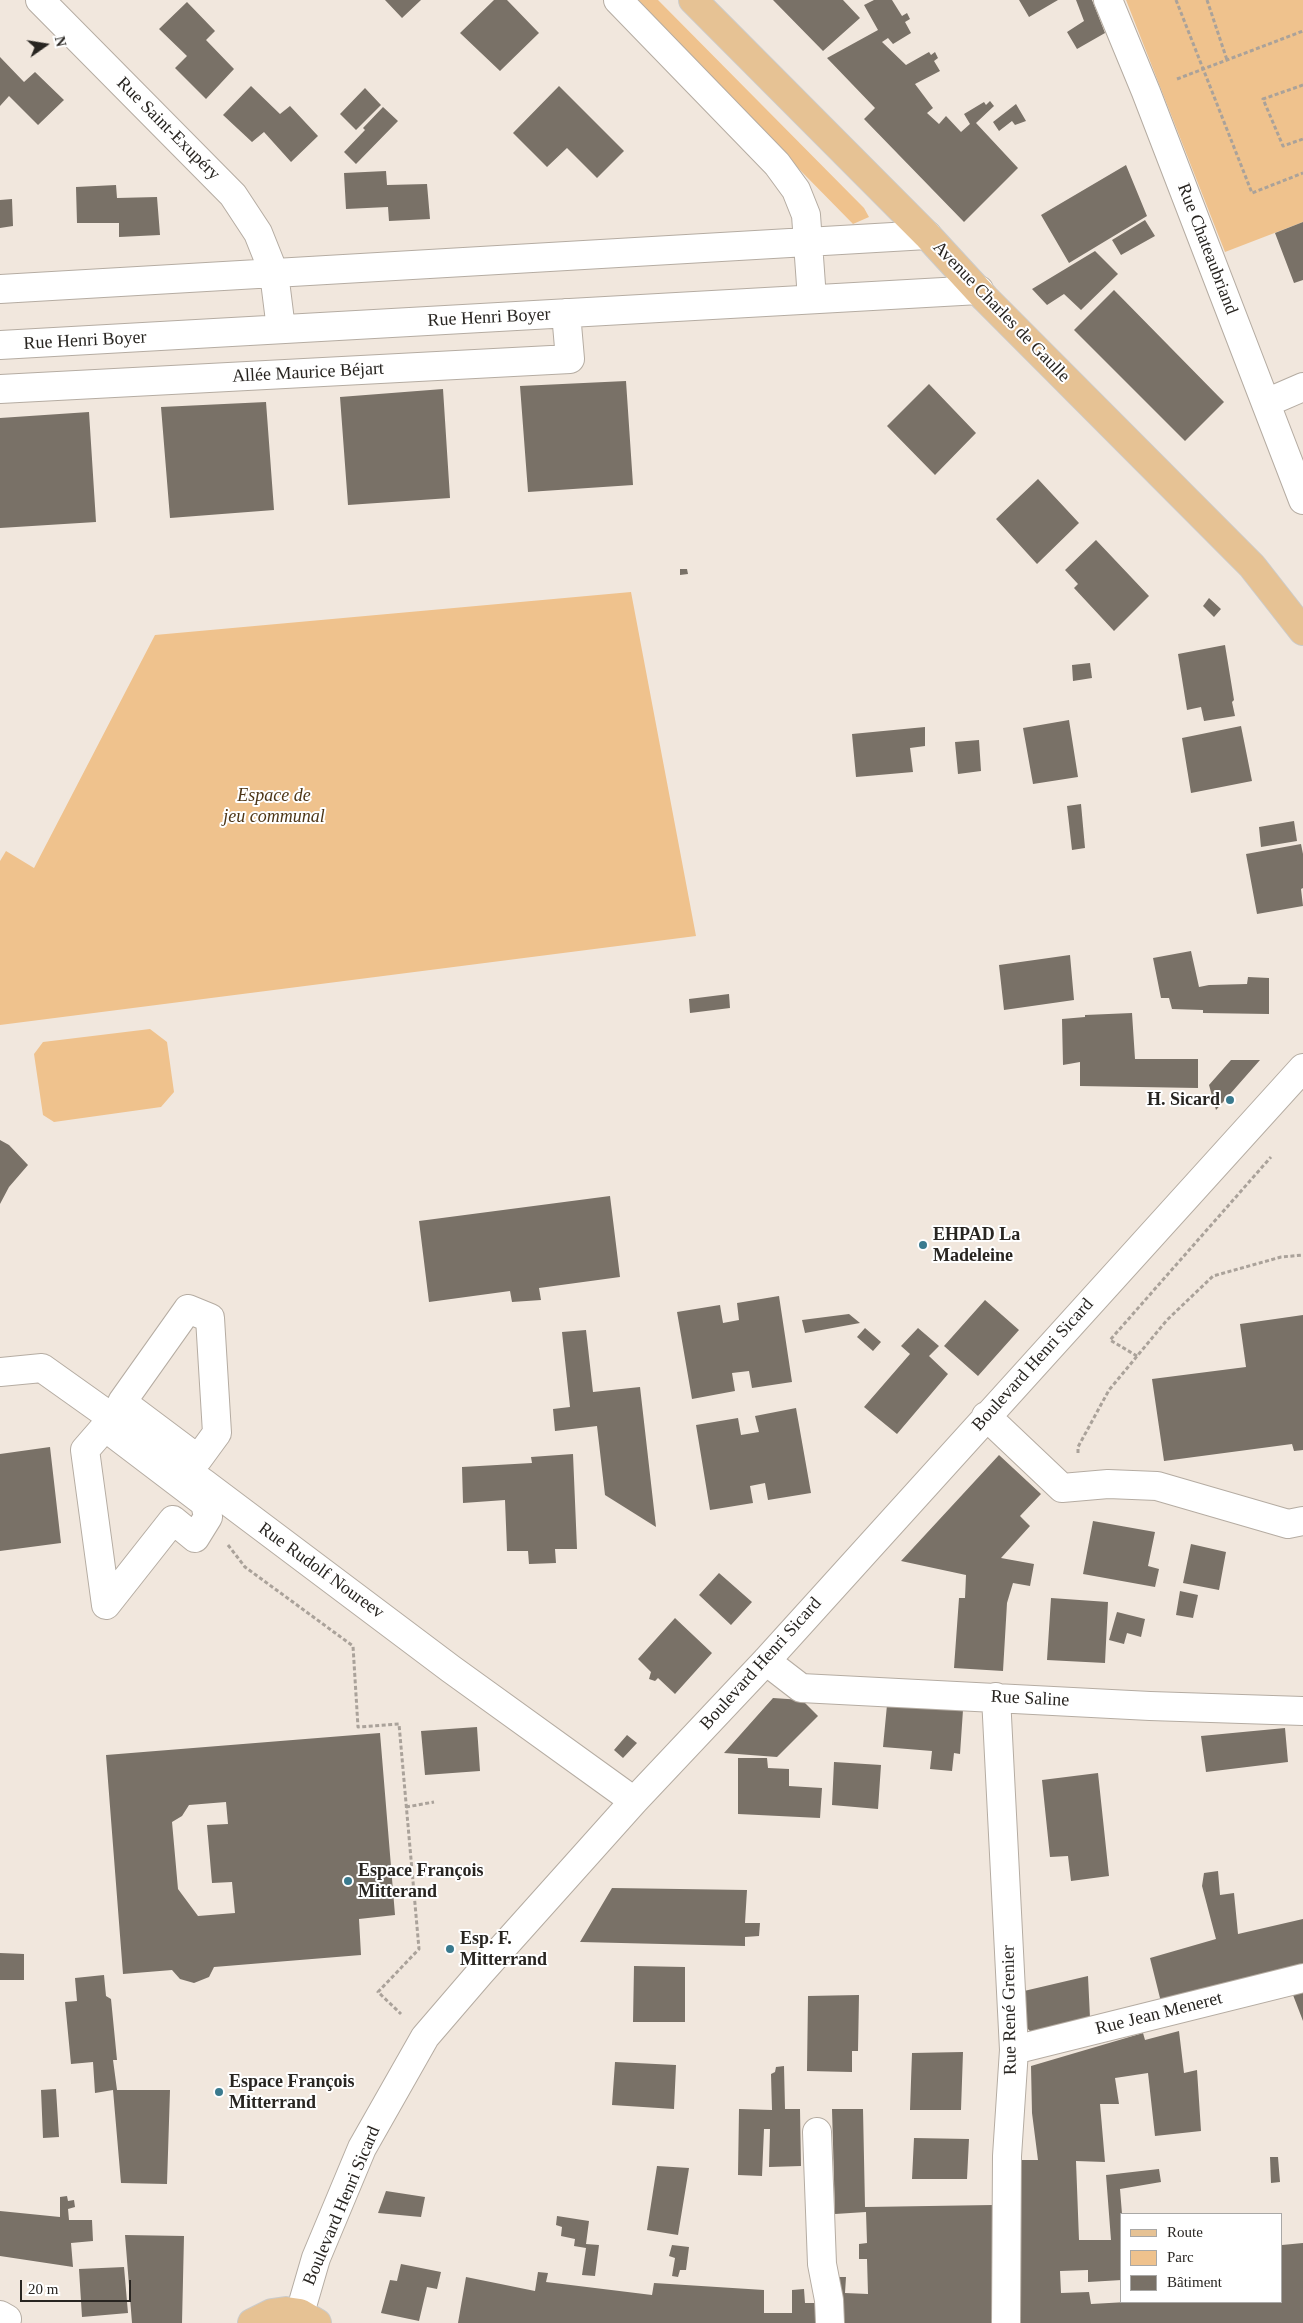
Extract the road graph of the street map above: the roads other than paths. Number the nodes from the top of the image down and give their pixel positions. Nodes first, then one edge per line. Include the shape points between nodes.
1 (40, 0) edge
2 (618, 0) edge
3 (693, 0) edge
4 (1108, 0) edge
5 (927, 235) junction
6 (808, 242) junction
7 (274, 273) junction
8 (0, 289) edge
9 (979, 290) junction
10 (812, 299) junction
11 (566, 313) junction
12 (281, 329) junction
13 (0, 345) edge
14 (1303, 387) edge
15 (0, 389) edge
16 (1266, 403) junction
17 (1302, 492) edge
18 (1303, 631) edge
19 (1303, 1068) edge
20 (188, 1310) joint
21 (0, 1372) edge
22 (986, 1416) junction
23 (105, 1428) joint
24 (1303, 1521) edge
25 (766, 1661) junction
26 (996, 1697) junction
27 (1303, 1711) edge
28 (634, 1801) junction
29 (1303, 1978) edge
30 (1014, 2050) junction
31 (817, 2132) dead end
32 (308, 2318) edge
33 (252, 2323) edge
34 (830, 2323) edge
35 (1006, 2323) edge

1 - 7 street, Rue Saint-Exupéry via 233,196 258,234
2 - 6 street via 777,164 796,190 806,215
3 - 5 main road, Avenue Charles de Gaulle
4 - 16 street, Rue Chateaubriand
5 - 6 street
5 - 9 main road, Avenue Charles de Gaulle
6 - 7 street
6 - 10 street
7 - 8 street
7 - 12 street, Rue Saint-Exupéry
9 - 10 street, Rue Henri Boyer
9 - 18 main road, Avenue Charles de Gaulle via 1252,566
10 - 11 street, Rue Henri Boyer
11 - 12 street, Rue Henri Boyer
11 - 15 street, Allée Maurice Béjart via 570,359
12 - 13 street, Rue Henri Boyer
14 - 16 street
16 - 17 street, Rue Chateaubriand
19 - 22 street, Boulevard Henri Sicard
20 - 20 street via 122,1402 198,1459 217,1432 210,1318
21 - 28 street, Rue Rudolf Noureev via 42,1368 205,1484 451,1669
22 - 24 street via 1062,1488 1108,1484 1157,1486 1288,1524
22 - 25 street, Boulevard Henri Sicard
23 - 23 street via 85,1450 106,1605 173,1520 195,1538 208,1517 204,1503
25 - 26 street, Rue Saline via 801,1688
25 - 28 street, Boulevard Henri Sicard
26 - 27 street, Rue Saline
26 - 30 street, Rue René Grenier
28 - 32 street, Boulevard Henri Sicard via 425,2037 362,2148 316,2258
29 - 30 street, Rue Jean Meneret
30 - 35 street, Rue René Grenier via 1007,2156
31 - 34 street via 822,2264
32 - 33 main road via 286,2311 272,2313

